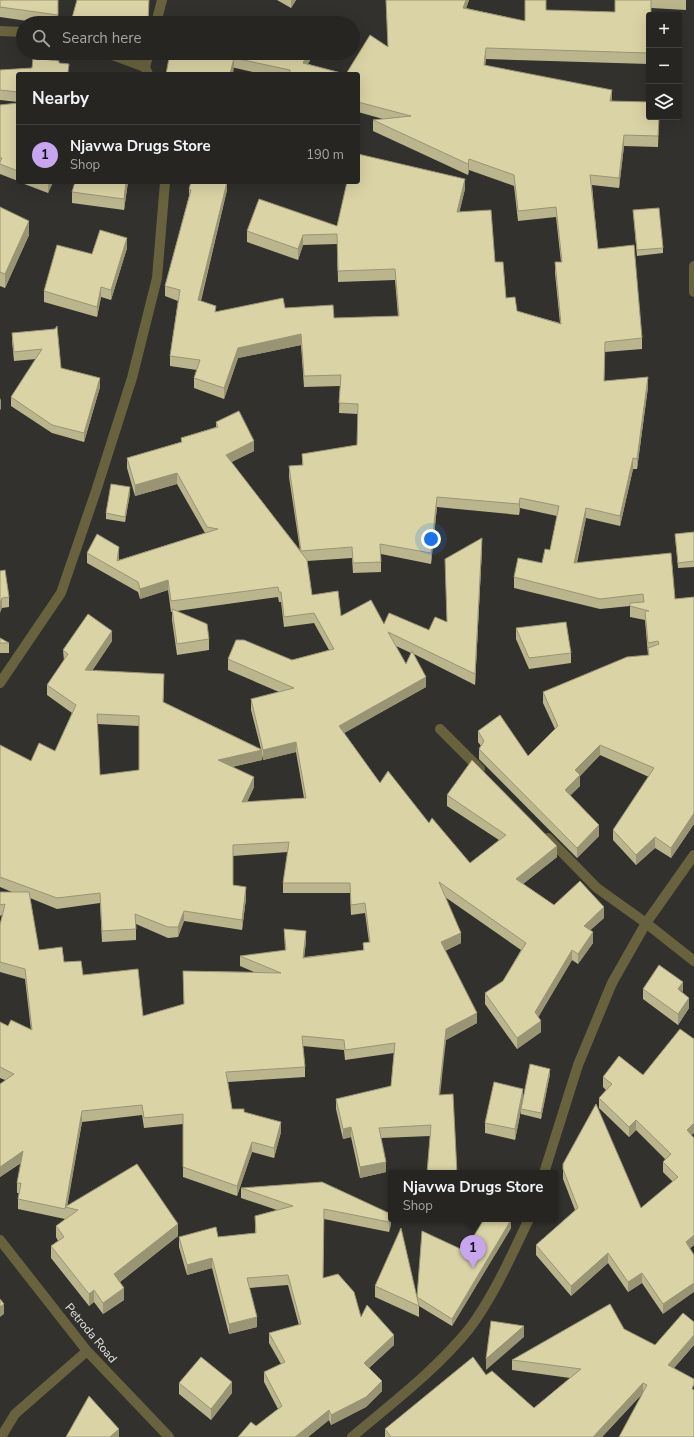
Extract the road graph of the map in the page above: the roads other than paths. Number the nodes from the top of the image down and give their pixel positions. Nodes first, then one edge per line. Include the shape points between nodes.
1 (162, 0) edge
2 (158, 16) edge
3 (0, 31) edge
4 (16, 32) edge
5 (123, 60) edge
6 (148, 60) edge
7 (147, 71) edge
8 (165, 184) edge
9 (694, 266) edge
10 (694, 292) edge
11 (0, 683) edge
12 (440, 729) dead end
13 (485, 774) edge
14 (541, 831) edge
15 (694, 855) edge
16 (646, 923) junction
17 (694, 961) edge
18 (545, 1170) edge
19 (528, 1222) edge
20 (0, 1240) edge
21 (87, 1350) junction
22 (1, 1437) edge
23 (169, 1437) edge
24 (352, 1437) edge

1 - 2 street
3 - 4 street
5 - 7 street
6 - 7 street
8 - 11 street via 157,278 132,378 96,491 61,593
9 - 10 street
12 - 13 street
14 - 16 street via 597,888
15 - 16 street
16 - 17 street
16 - 18 street via 612,983 578,1065
19 - 24 street via 495,1288 469,1329 435,1364
20 - 21 street, Petroda Road
21 - 22 street via 15,1414
21 - 23 street, Petroda Road

